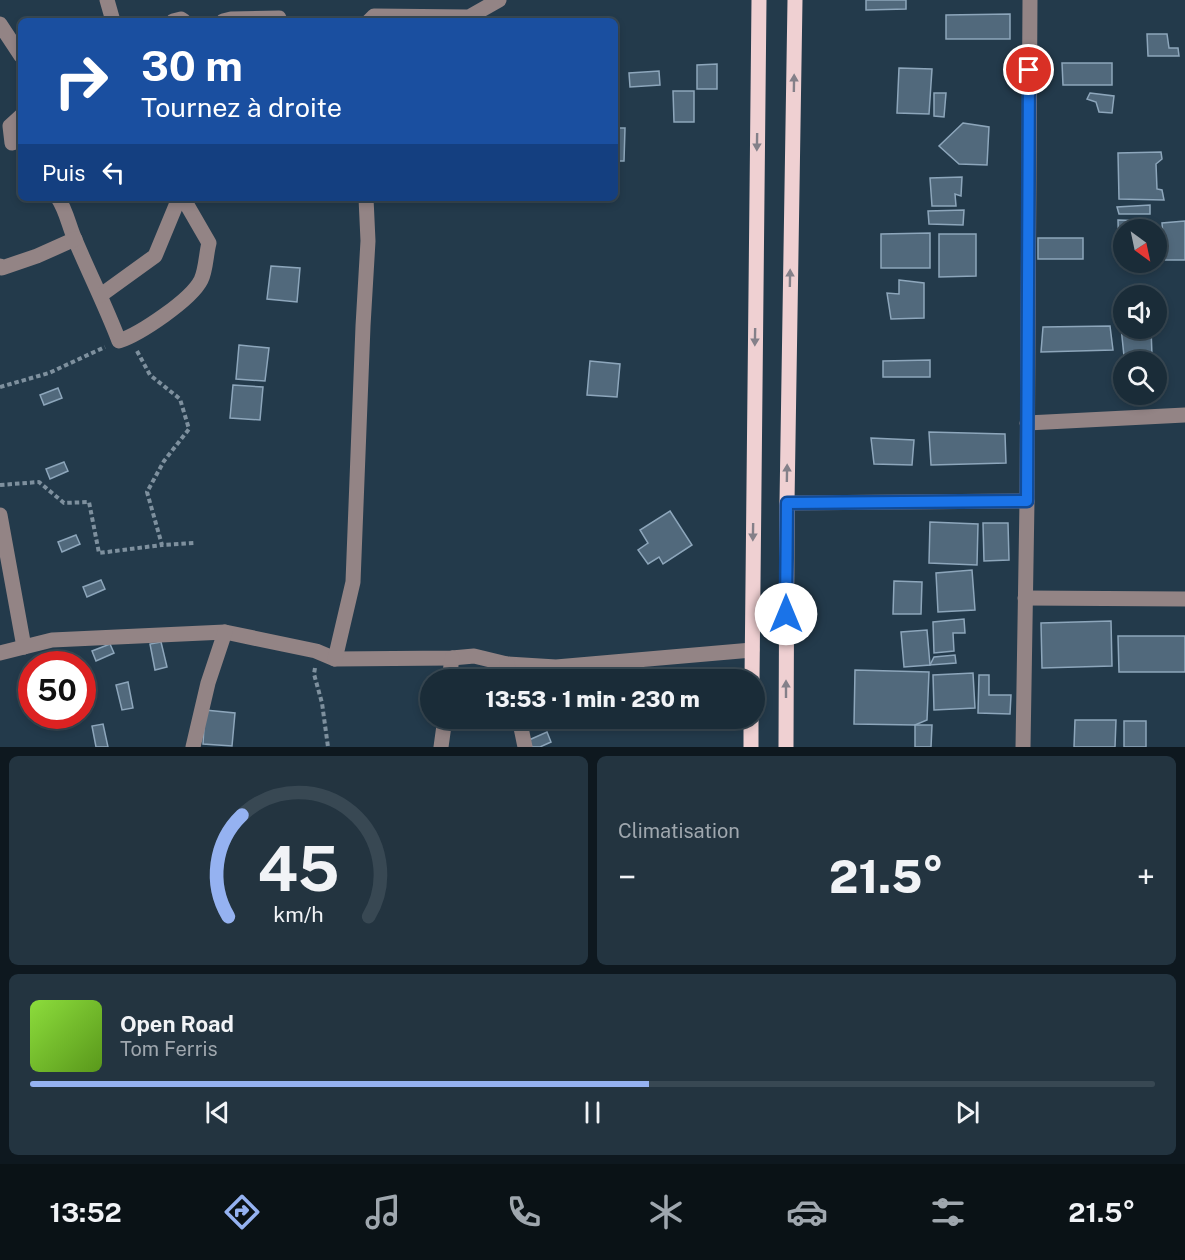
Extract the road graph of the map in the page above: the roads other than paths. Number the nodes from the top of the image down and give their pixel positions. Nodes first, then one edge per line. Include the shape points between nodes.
1 (107, 0) edge
2 (499, 0) edge
3 (759, 0) edge
4 (795, 0) edge
5 (1030, 0) edge
6 (111, 18) edge
7 (420, 18) edge
8 (0, 24) edge
9 (18, 51) edge
10 (18, 119) edge
11 (11, 145) edge
12 (60, 201) edge
13 (180, 201) edge
14 (183, 201) edge
15 (366, 201) edge
16 (75, 239) junction
17 (0, 266) edge
18 (101, 295) junction
19 (1185, 415) edge
20 (1027, 423) junction
21 (1027, 501) junction
22 (787, 503) junction
23 (0, 515) edge
24 (1025, 598) junction
25 (1185, 599) edge
26 (225, 632) junction
27 (24, 647) junction
28 (752, 650) junction
29 (0, 653) edge
30 (452, 658) junction
31 (335, 659) junction
32 (507, 664) junction
33 (450, 669) edge
34 (508, 669) edge
35 (752, 669) edge
36 (443, 729) edge
37 (521, 729) edge
38 (751, 729) edge
39 (193, 747) edge
40 (441, 747) edge
41 (525, 747) edge
42 (751, 747) edge
43 (786, 747) edge
44 (1023, 747) edge

1 - 6 street
2 - 7 street via 469,17
3 -> 28 main road
22 -> 4 main road
5 - 20 street
8 - 9 street
10 - 11 street via 10,126
12 - 16 street
13 - 18 street via 155,256
14 - 18 street via 209,243 201,280 176,308 124,339
15 - 31 street via 368,241 353,582
16 - 17 street via 37,256
16 - 18 street
19 - 20 street
20 - 21 street
21 - 22 street
21 - 24 street
43 -> 22 main road
23 - 27 street
24 - 25 street
24 - 44 street
26 - 27 street via 52,640
26 - 31 street via 316,651
26 - 39 street
27 - 29 street
28 - 32 street via 556,667
28 - 35 main road
30 - 31 street
30 - 32 street via 474,656
30 - 33 street
32 - 34 street
36 - 40 street
37 - 41 street
38 - 42 main road

